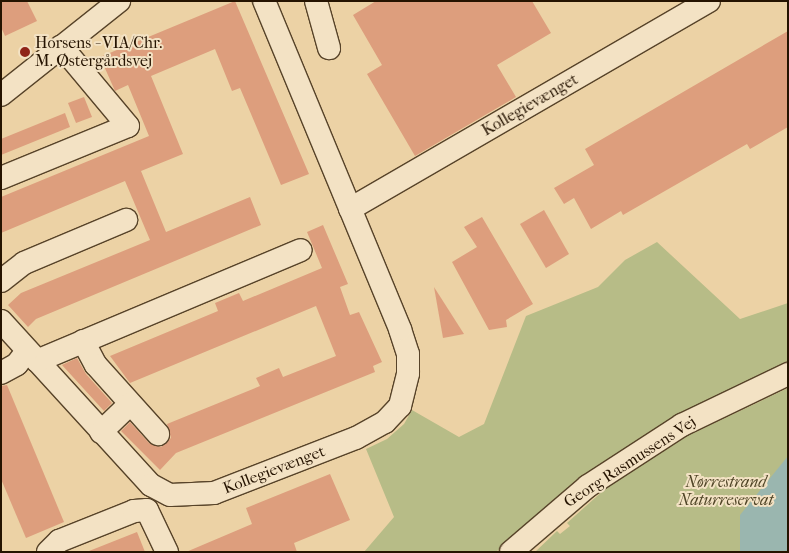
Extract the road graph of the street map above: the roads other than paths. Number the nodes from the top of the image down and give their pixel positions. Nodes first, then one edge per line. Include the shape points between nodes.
1 (120, 1) edge
2 (316, 1) edge
3 (709, 1) edge
4 (266, 2) edge
5 (61, 46) junction
6 (329, 48) dead end
7 (1, 95) edge
8 (1, 178) edge
9 (350, 209) junction
10 (126, 220) dead end
11 (301, 250) dead end
12 (1, 281) edge
13 (1, 321) edge
14 (83, 341) junction
15 (32, 356) junction
16 (1, 373) edge
17 (788, 374) edge
18 (130, 404) junction
19 (101, 432) junction
20 (158, 434) dead end
21 (158, 489) junction
22 (147, 510) junction
23 (48, 552) edge
24 (167, 552) edge
25 (511, 552) edge

1 - 5 street
2 - 6 street
3 - 9 street, Kollegievænget
4 - 9 street, Kollegievænget
5 - 7 street
5 - 8 street via 128,126
9 - 21 street, Kollegievænget via 408,354 408,373 400,406 385,422 356,438 214,493 170,495
10 - 12 street via 24,264
11 - 14 street
13 - 15 street
14 - 15 street
14 - 18 street via 96,365
15 - 16 street
15 - 19 street
17 - 25 street, Georg Rasmussens Vej via 682,425 588,486
18 - 19 street
18 - 20 street
19 - 21 street
21 - 22 street
22 - 23 street via 59,541
22 - 24 street

